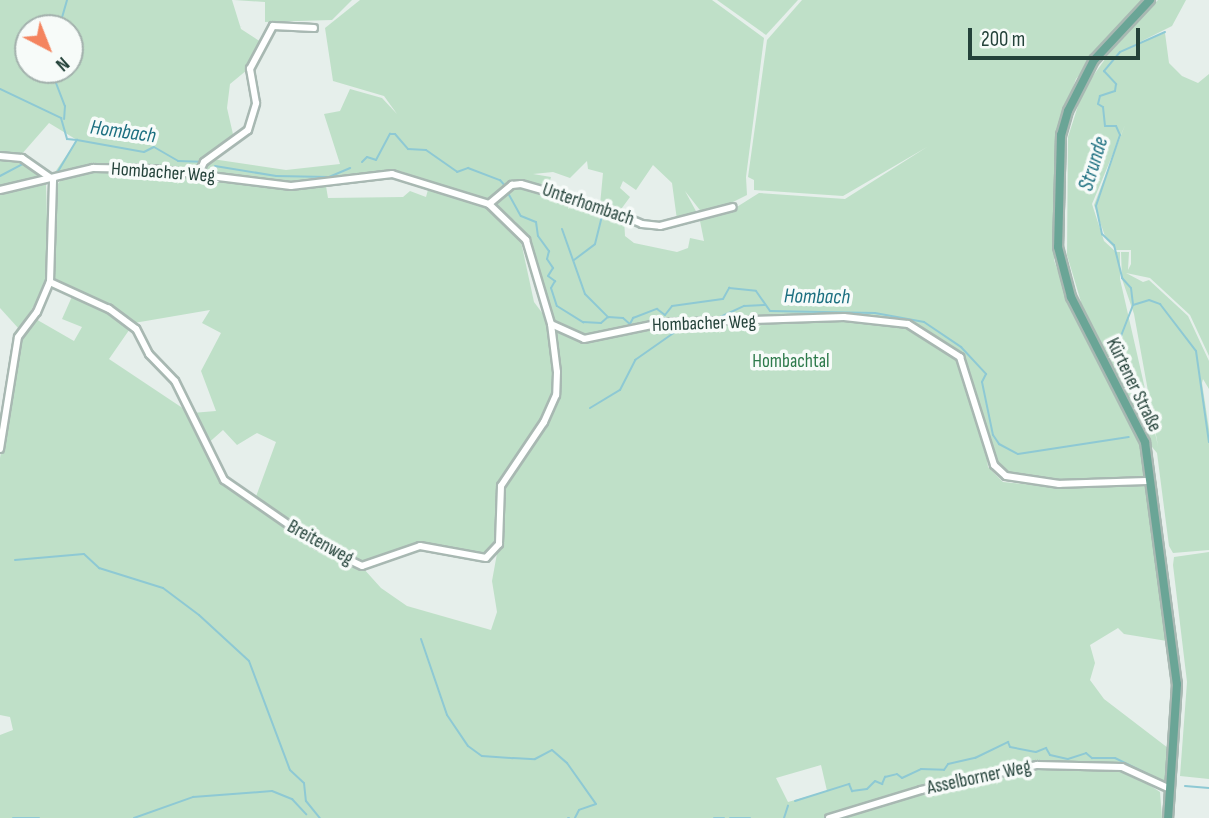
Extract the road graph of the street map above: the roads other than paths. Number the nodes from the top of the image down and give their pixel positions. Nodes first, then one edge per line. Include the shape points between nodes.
1 (1150, 0) edge
2 (314, 28) dead end
3 (0, 156) edge
4 (198, 175) junction
5 (53, 180) junction
6 (0, 190) edge
7 (489, 204) junction
8 (733, 207) dead end
9 (50, 282) junction
10 (551, 324) junction
11 (0, 449) edge
12 (1152, 481) junction
13 (1170, 789) junction
14 (829, 818) edge
15 (1168, 818) edge

1 - 12 main road, Kürtener Straße via 1094,61 1077,88 1061,135 1058,218 1060,269 1136,418
2 - 4 street via 273,26 250,69 256,103 248,130 204,162
3 - 5 street via 22,158
4 - 5 street, Hombacher Weg via 93,168
4 - 7 street, Hombacher Weg via 312,186 392,174
5 - 6 street, Hombacher Weg
5 - 9 street
7 - 8 street, Unterhombach via 512,185 521,184 660,226
7 - 10 street, Hombacher Weg via 526,240
9 - 10 street, Breitenweg via 109,309 136,329 149,354 175,381 224,480 318,545 362,566 420,546 450,548 478,558 494,554 501,526 501,486 544,422 556,395
9 - 11 street via 37,312 18,337
10 - 12 street, Hombacher Weg via 584,339 661,323 844,317 908,324 943,342 965,365 994,465 1006,476 1059,485
12 - 13 main road, Kürtener Straße via 1177,684
13 - 14 street, Asselborner Weg via 1122,766 1037,765 921,790
13 - 15 main road, Kürtener Straße

